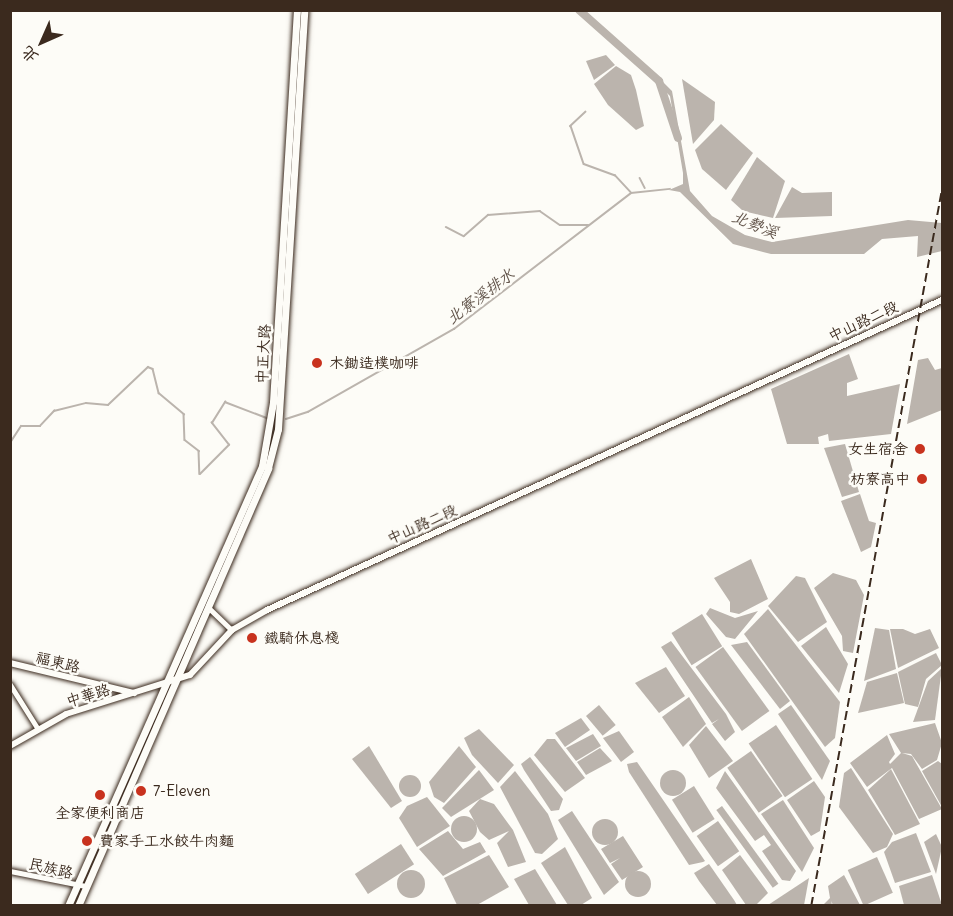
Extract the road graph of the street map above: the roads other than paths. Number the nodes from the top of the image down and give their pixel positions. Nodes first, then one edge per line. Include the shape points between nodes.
1 (297, 10) edge
2 (304, 10) edge
3 (942, 300) edge
4 (208, 607) junction
5 (232, 630) junction
6 (10, 663) edge
7 (178, 678) junction
8 (168, 680) junction
9 (10, 684) edge
10 (135, 693) junction
11 (37, 727) junction
12 (10, 746) edge
13 (10, 871) edge
14 (86, 886) junction
15 (76, 887) junction
16 (68, 906) edge
17 (78, 906) edge

1 - 8 main road, 中正大路 via 268,439 250,495
2 - 4 main road, 中正大路 via 278,429 259,493
3 - 5 street, 中山路二段
4 - 5 street
4 - 7 main road, 中正大路
5 - 7 street, 中山路二段 via 190,675
6 - 10 street, 福東路
7 - 8 street, 中華路
7 - 14 main road
8 - 10 street, 中華路
8 - 15 main road
9 - 11 street
10 - 11 street, 中華路
11 - 12 street, 中華路
13 - 15 street, 民族路
14 - 15 street, 民族路
14 - 17 main road
15 - 16 main road

